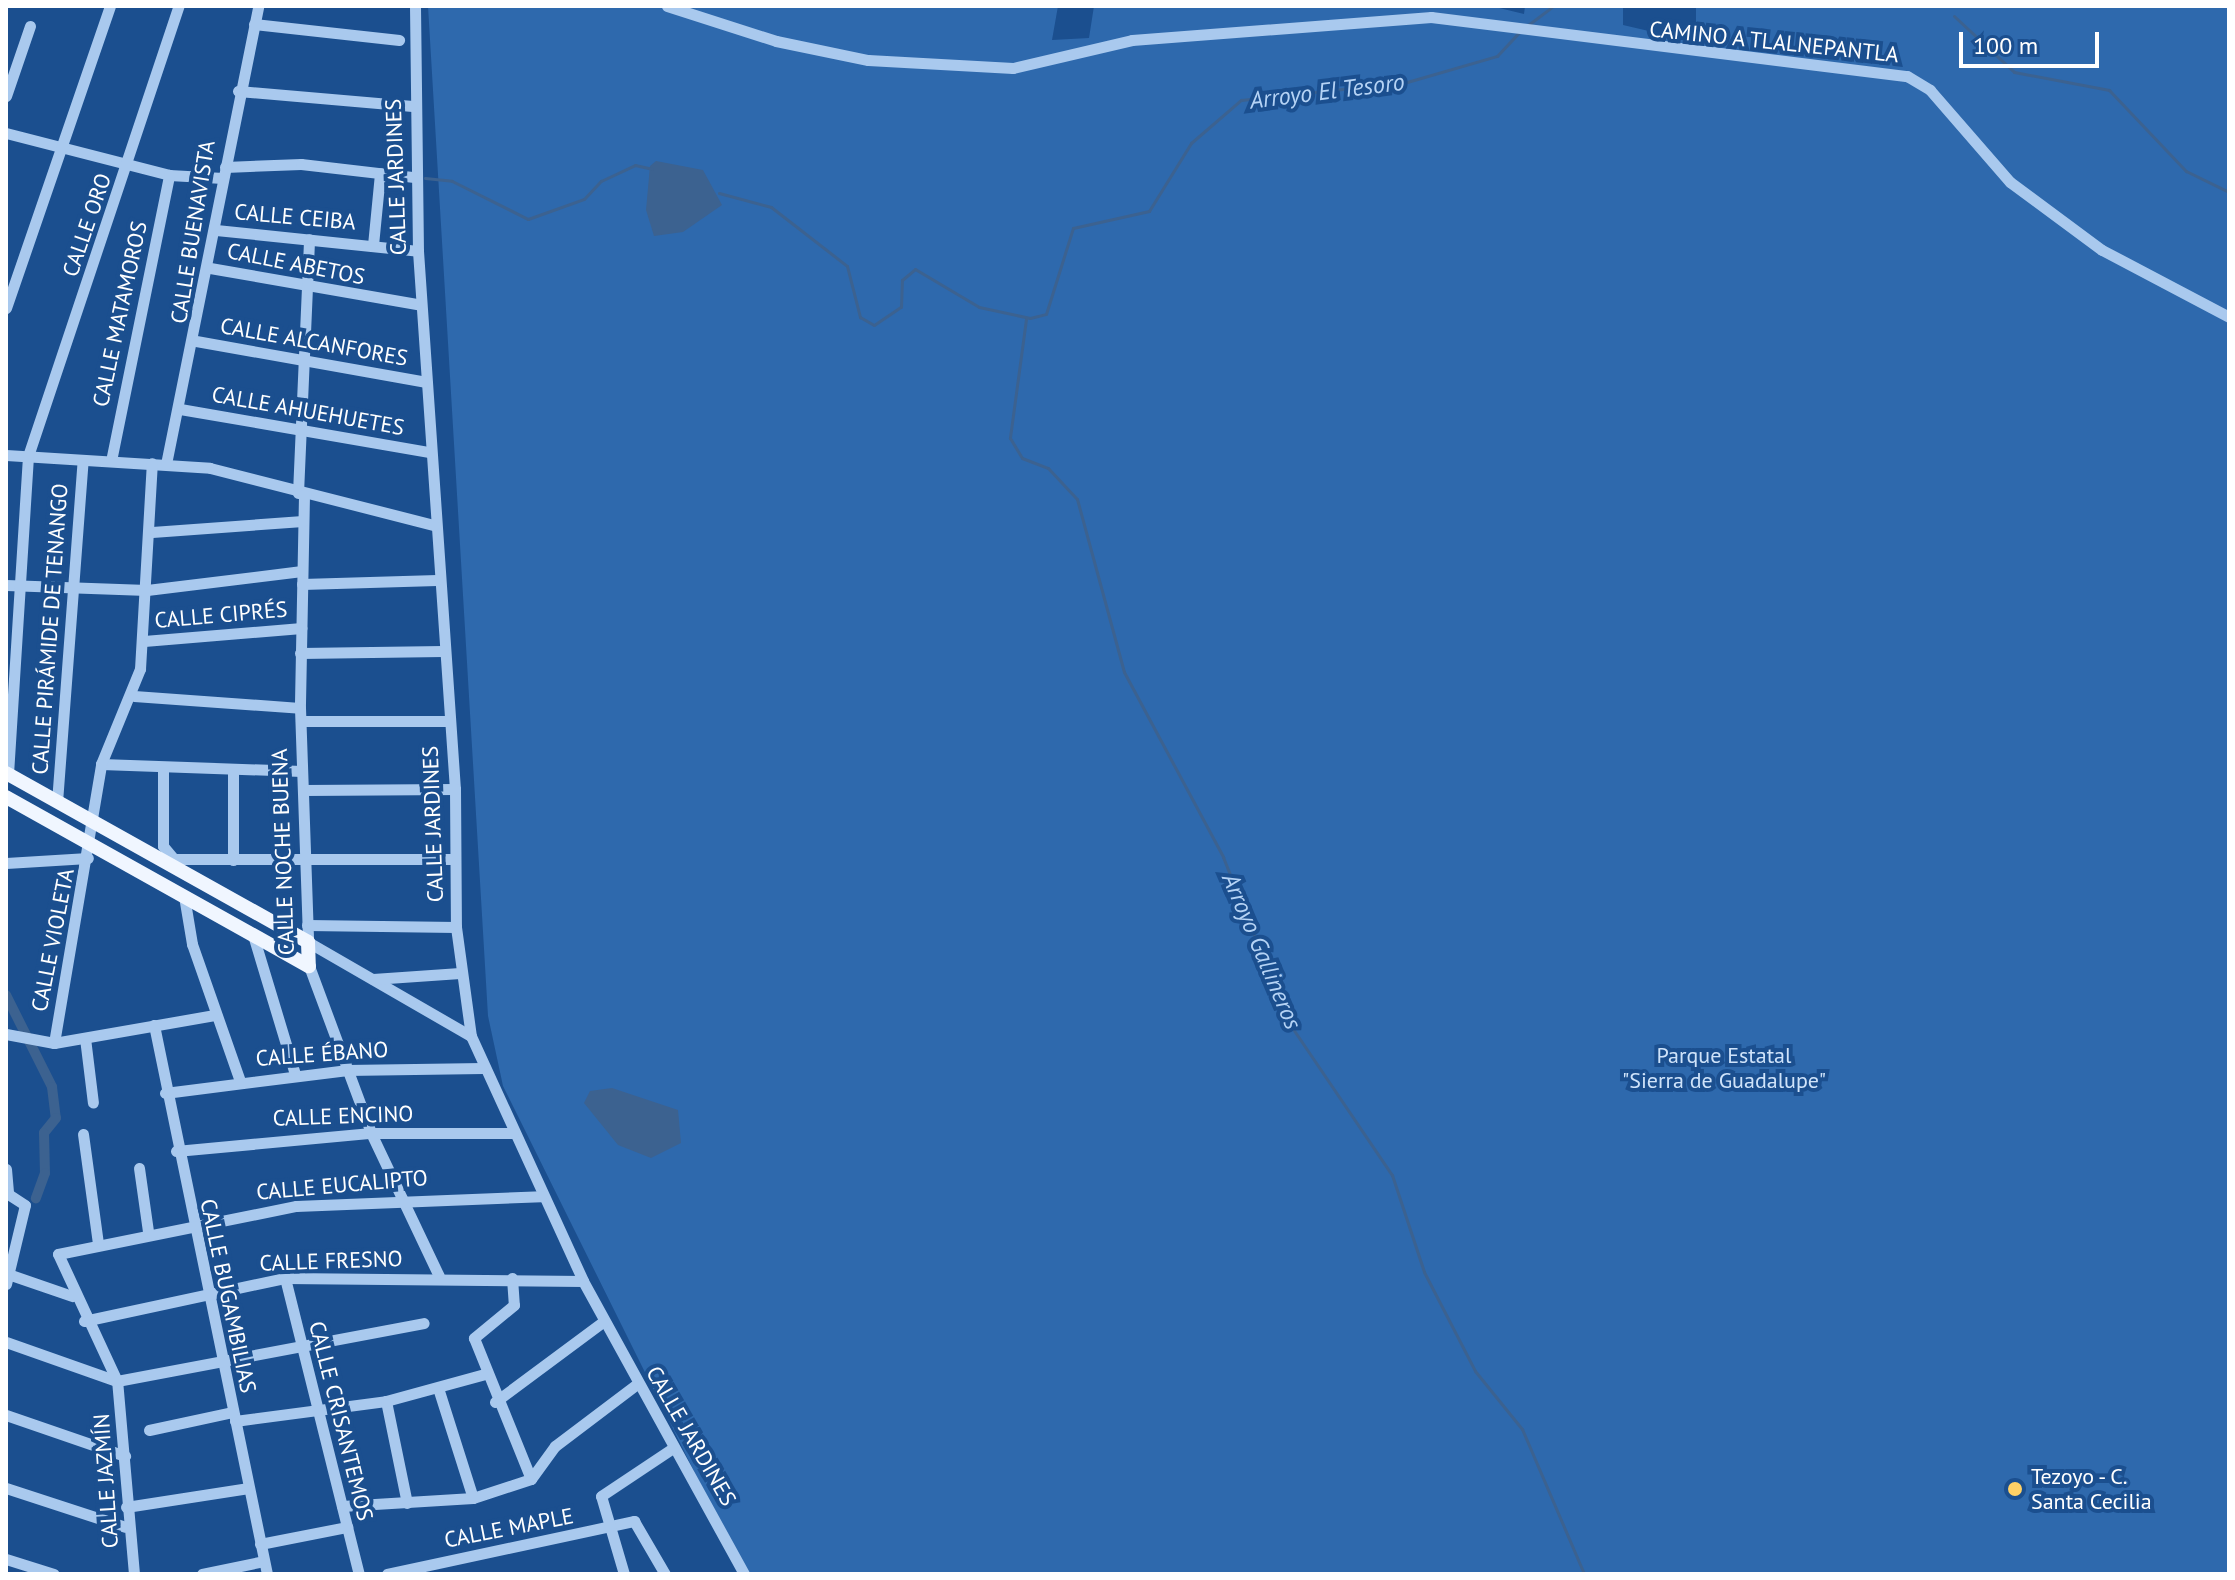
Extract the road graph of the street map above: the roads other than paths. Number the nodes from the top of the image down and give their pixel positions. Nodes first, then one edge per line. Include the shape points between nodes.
1 (110, 6) edge
2 (179, 6) edge
3 (258, 6) edge
4 (415, 6) edge
5 (667, 6) edge
6 (254, 24) junction
7 (30, 26) dead end
8 (399, 40) dead end
9 (238, 91) junction
10 (6, 96) edge
11 (412, 106) junction
12 (6, 134) edge
13 (62, 149) junction
14 (129, 164) junction
15 (224, 172) junction
16 (380, 173) junction
17 (169, 175) junction
18 (414, 177) junction
19 (216, 230) junction
20 (309, 239) junction
21 (373, 245) junction
22 (418, 251) junction
23 (210, 268) junction
24 (305, 289) junction
25 (421, 305) junction
26 (6, 308) edge
27 (2229, 317) edge
28 (196, 341) junction
29 (303, 360) junction
30 (426, 382) junction
31 (180, 409) junction
32 (300, 434) junction
33 (429, 452) junction
34 (6, 455) edge
35 (28, 456) junction
36 (83, 460) junction
37 (111, 461) junction
38 (152, 463) junction
39 (166, 464) junction
40 (301, 494) junction
41 (303, 521) junction
42 (434, 525) junction
43 (152, 532) junction
44 (302, 577) junction
45 (437, 580) junction
46 (12, 585) edge
47 (73, 587) junction
48 (147, 590) junction
49 (301, 628) junction
50 (144, 641) junction
51 (443, 651) junction
52 (300, 653) junction
53 (134, 696) junction
54 (300, 714) junction
55 (449, 721) junction
56 (101, 764) junction
57 (163, 767) junction
58 (233, 770) junction
59 (302, 771) junction
60 (7, 773) edge
61 (455, 789) junction
62 (303, 790) junction
63 (6, 797) edge
64 (57, 802) junction
65 (93, 822) junction
66 (89, 851) junction
67 (304, 859) junction
68 (455, 859) junction
69 (233, 860) junction
70 (6, 863) edge
71 (184, 896) junction
72 (307, 925) junction
73 (456, 927) junction
74 (253, 935) junction
75 (308, 942) junction
76 (309, 966) junction
77 (460, 973) junction
78 (373, 979) junction
79 (215, 1015) junction
80 (154, 1025) junction
81 (6, 1034) edge
82 (471, 1036) junction
83 (85, 1038) junction
84 (48, 1043) junction
85 (483, 1068) junction
86 (346, 1070) junction
87 (295, 1074) junction
88 (240, 1081) junction
89 (165, 1093) junction
90 (93, 1103) dead end
91 (371, 1133) junction
92 (513, 1133) junction
93 (83, 1134) dead end
94 (176, 1151) junction
95 (139, 1168) dead end
96 (6, 1169) edge
97 (7, 1194) edge
98 (541, 1196) junction
99 (400, 1198) junction
100 (191, 1222) junction
101 (148, 1231) junction
102 (98, 1243) junction
103 (58, 1254) joint
104 (8, 1271) edge
105 (439, 1276) junction
106 (285, 1278) junction
107 (512, 1278) junction
108 (583, 1281) junction
109 (207, 1289) junction
110 (72, 1296) junction
111 (84, 1321) junction
112 (604, 1321) junction
113 (424, 1323) dead end
114 (6, 1342) edge
115 (301, 1342) junction
116 (220, 1357) junction
117 (485, 1374) junction
118 (117, 1381) junction
119 (637, 1384) junction
120 (439, 1391) junction
121 (386, 1401) junction
122 (495, 1402) junction
123 (317, 1406) junction
124 (6, 1415) edge
125 (234, 1417) junction
126 (149, 1430) dead end
127 (673, 1448) junction
128 (125, 1456) junction
129 (531, 1479) junction
130 (6, 1488) edge
131 (249, 1488) junction
132 (473, 1498) junction
133 (407, 1503) junction
134 (342, 1506) junction
135 (126, 1507) junction
136 (125, 1527) junction
137 (347, 1527) junction
138 (610, 1530) junction
139 (260, 1544) junction
140 (6, 1559) edge
141 (264, 1561) junction
142 (54, 1574) edge
143 (134, 1574) edge
144 (202, 1574) edge
145 (267, 1574) edge
146 (359, 1574) edge
147 (387, 1574) edge
148 (624, 1574) edge
149 (665, 1574) edge
150 (744, 1574) edge

1 - 13 street
2 - 14 street, CALLE ORO
3 - 6 street, CALLE BUENAVISTA
4 - 11 street, CALLE JARDINES
5 - 27 street, CAMINO A TLALNEPANTLA via 776,41 868,60 1013,68 1132,40 1431,17 1907,76 1930,90 2010,182 2102,250
6 - 8 street
6 - 9 street, CALLE BUENAVISTA
7 - 10 street
9 - 11 street
9 - 15 street, CALLE BUENAVISTA
11 - 18 street, CALLE JARDINES
12 - 13 street
13 - 14 street
13 - 26 street
14 - 17 street
14 - 35 street, CALLE ORO
15 - 16 street via 301,164
15 - 17 street
15 - 19 street, CALLE BUENAVISTA
16 - 18 street
16 - 21 street
17 - 37 street, CALLE MATAMOROS
18 - 22 street, CALLE JARDINES
19 - 20 street, CALLE CEIBA
19 - 23 street, CALLE BUENAVISTA
20 - 21 street, CALLE CEIBA
20 - 24 street, CALLE NOCHE BUENA
21 - 22 street, CALLE CEIBA
22 - 25 street, CALLE JARDINES
23 - 24 street, CALLE ABETOS
23 - 28 street, CALLE BUENAVISTA
24 - 25 street, CALLE ABETOS
24 - 29 street, CALLE NOCHE BUENA
25 - 30 street, CALLE JARDINES
28 - 29 street, CALLE ALCANFORES
28 - 31 street, CALLE BUENAVISTA
29 - 30 street, CALLE ALCANFORES
29 - 32 street, CALLE NOCHE BUENA
30 - 33 street, CALLE JARDINES
31 - 32 street, CALLE AHUEHUETES
31 - 39 street, CALLE BUENAVISTA
32 - 33 street, CALLE AHUEHUETES
32 - 40 street, CALLE NOCHE BUENA
33 - 42 street, CALLE JARDINES
34 - 35 street
35 - 36 street
35 - 46 street, CALLE ORO
36 - 37 street
36 - 47 street, CALLE PIRÁMIDE DE TENANGO
37 - 38 street
38 - 39 street
38 - 43 street
39 - 40 street via 237,472
40 - 41 street, CALLE NOCHE BUENA
40 - 42 street
41 - 43 street
41 - 44 street, CALLE NOCHE BUENA
42 - 45 street, CALLE JARDINES
43 - 48 street
44 - 45 street
44 - 48 street
44 - 49 street, CALLE NOCHE BUENA
45 - 51 street, CALLE JARDINES
46 - 47 street
46 - 60 street, CALLE ORO
47 - 48 street
47 - 64 street, CALLE PIRÁMIDE DE TENANGO
48 - 50 street
49 - 50 street, CALLE CIPRÉS
49 - 52 street, CALLE NOCHE BUENA
50 - 53 street
51 - 52 street
51 - 55 street, CALLE JARDINES
52 - 54 street, CALLE NOCHE BUENA
53 - 54 street
53 - 56 street
54 - 55 street
54 - 59 street, CALLE NOCHE BUENA
55 - 61 street, CALLE JARDINES
56 - 57 street
56 - 65 street
57 - 58 street
57 - 69 street via 165,854
58 - 59 street
58 - 69 street
59 - 62 street, CALLE NOCHE BUENA
60 - 64 main road
61 - 62 street
61 - 68 street, CALLE JARDINES
62 - 67 street, CALLE NOCHE BUENA
63 - 66 main road
64 - 65 main road
65 - 66 street
65 - 75 main road
66 - 70 street
66 - 71 main road
66 - 84 street, CALLE VIOLETA
67 - 68 street
67 - 69 street
67 - 72 street, CALLE NOCHE BUENA
68 - 73 street, CALLE JARDINES
71 - 74 main road
71 - 79 street
72 - 73 street
72 - 75 street, CALLE NOCHE BUENA
73 - 77 street, CALLE JARDINES
74 - 76 main road
74 - 87 street
75 - 76 main road, CALLE NOCHE BUENA
75 - 78 street
76 - 86 street, CALLE NOCHE BUENA
77 - 78 street
77 - 82 street, CALLE JARDINES
78 - 82 street
79 - 80 street
79 - 88 street
80 - 83 street
80 - 89 street, CALLE BUGAMBILIAS
81 - 84 street
82 - 85 street, CALLE JARDINES
83 - 84 street
83 - 90 street
85 - 86 street, CALLE ÉBANO
85 - 92 street, CALLE JARDINES
86 - 87 street, CALLE ÉBANO
86 - 91 street, CALLE NOCHE BUENA
87 - 88 street, CALLE ÉBANO
88 - 89 street, CALLE ÉBANO
89 - 94 street, CALLE BUGAMBILIAS
91 - 92 street, CALLE ENCINO
91 - 94 street, CALLE ENCINO
91 - 99 street, CALLE NOCHE BUENA
92 - 98 street, CALLE JARDINES
93 - 102 street
94 - 100 street, CALLE BUGAMBILIAS
95 - 101 street
96 - 97 street
97 - 104 street via 25,1205
98 - 99 street, CALLE EUCALIPTO
98 - 108 street, CALLE JARDINES
99 - 100 street, CALLE EUCALIPTO
99 - 105 street, CALLE NOCHE BUENA
100 - 101 street, CALLE EUCALIPTO
100 - 109 street, CALLE BUGAMBILIAS
101 - 102 street, CALLE EUCALIPTO
102 - 103 street, CALLE EUCALIPTO
103 - 110 street, CALLE JAZMÍN
104 - 110 street
105 - 106 street, CALLE FRESNO
105 - 107 street, CALLE FRESNO
106 - 109 street, CALLE FRESNO
106 - 115 street, CALLE CRISANTEMOS
107 - 108 street, CALLE FRESNO
107 - 117 street via 514,1305 475,1332
108 - 112 street, CALLE JARDINES
109 - 111 street, CALLE FRESNO
109 - 116 street, CALLE BUGAMBILIAS
110 - 111 street, CALLE JAZMÍN
111 - 118 street, CALLE JAZMÍN
112 - 119 street, CALLE JARDINES
112 - 122 street
113 - 115 street
114 - 118 street
115 - 116 street
115 - 123 street, CALLE CRISANTEMOS
116 - 118 street
116 - 125 street, CALLE BUGAMBILIAS
117 - 120 street
117 - 122 street
118 - 128 street, CALLE JAZMÍN
119 - 127 street, CALLE JARDINES
119 - 129 street via 555,1446
120 - 121 street
120 - 132 street
121 - 123 street
121 - 133 street
122 - 129 street
123 - 125 street
123 - 134 street, CALLE CRISANTEMOS
124 - 128 street
125 - 126 street
125 - 131 street, CALLE BUGAMBILIAS
127 - 138 street via 601,1496
127 - 150 street, CALLE JARDINES
128 - 135 street, CALLE JAZMÍN
129 - 132 street
130 - 136 street
131 - 135 street
131 - 139 street, CALLE BUGAMBILIAS
132 - 133 street
133 - 134 street
134 - 137 street, CALLE CRISANTEMOS
135 - 136 street, CALLE JAZMÍN
136 - 143 street, CALLE JAZMÍN
137 - 139 street
137 - 146 street, CALLE CRISANTEMOS
138 - 147 street, CALLE MAPLE
138 - 148 street
138 - 149 street, CALLE MAPLE via 639,1521
139 - 141 street, CALLE BUGAMBILIAS
140 - 142 street
141 - 144 street
141 - 145 street, CALLE BUGAMBILIAS

